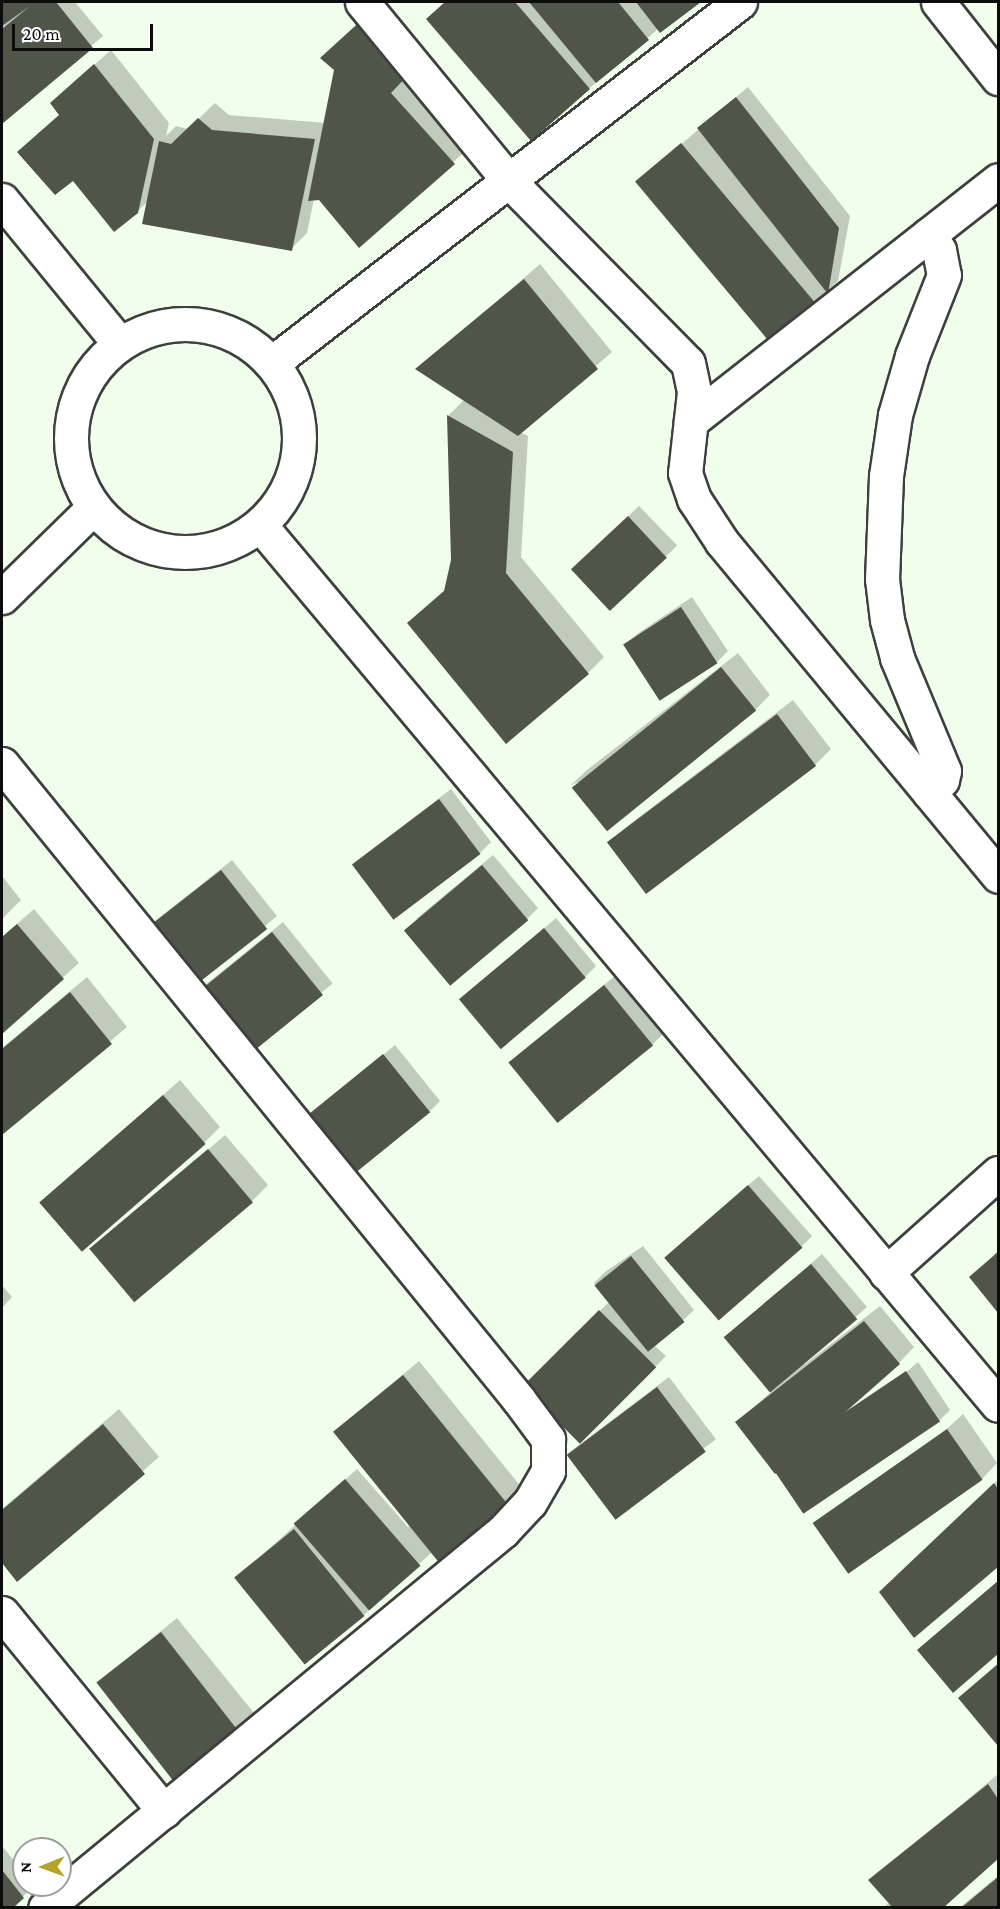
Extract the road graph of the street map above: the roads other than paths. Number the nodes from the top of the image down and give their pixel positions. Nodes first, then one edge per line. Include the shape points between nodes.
1 (362, 2) edge
2 (740, 2) edge
3 (938, 2) edge
4 (999, 78) edge
5 (999, 180) edge
6 (509, 181) junction
7 (2, 200) edge
8 (928, 235) junction
9 (119, 343) junction
10 (272, 363) junction
11 (691, 421) junction
12 (93, 508) junction
13 (260, 525) junction
14 (2, 597) edge
15 (2, 764) edge
16 (929, 792) junction
17 (993, 858) edge
18 (999, 1173) edge
19 (886, 1273) junction
20 (999, 1405) edge
21 (2, 1612) edge
22 (164, 1811) junction
23 (45, 1908) edge

1 - 6 street
2 - 6 street
3 - 4 street
5 - 8 street
6 - 10 street
6 - 11 street via 688,363 694,392
7 - 9 street
8 - 11 street
8 - 16 street via 939,250 944,276 912,356 895,415 886,476 882,579 897,658 944,771 942,780
9 - 10 street via 149,328 182,323 215,327 246,340
9 - 12 street via 92,369 75,402 69,439 76,475
10 - 13 street via 288,388 298,417 299,447 293,476 280,502
11 - 16 street via 685,473 694,499 722,542
12 - 13 street via 120,534 154,549 182,552 228,545
12 - 14 street
13 - 19 street
15 - 22 street via 548,1440 548,1472 530,1502 503,1531
16 - 17 street
18 - 19 street
19 - 20 street
21 - 22 street
22 - 23 street

